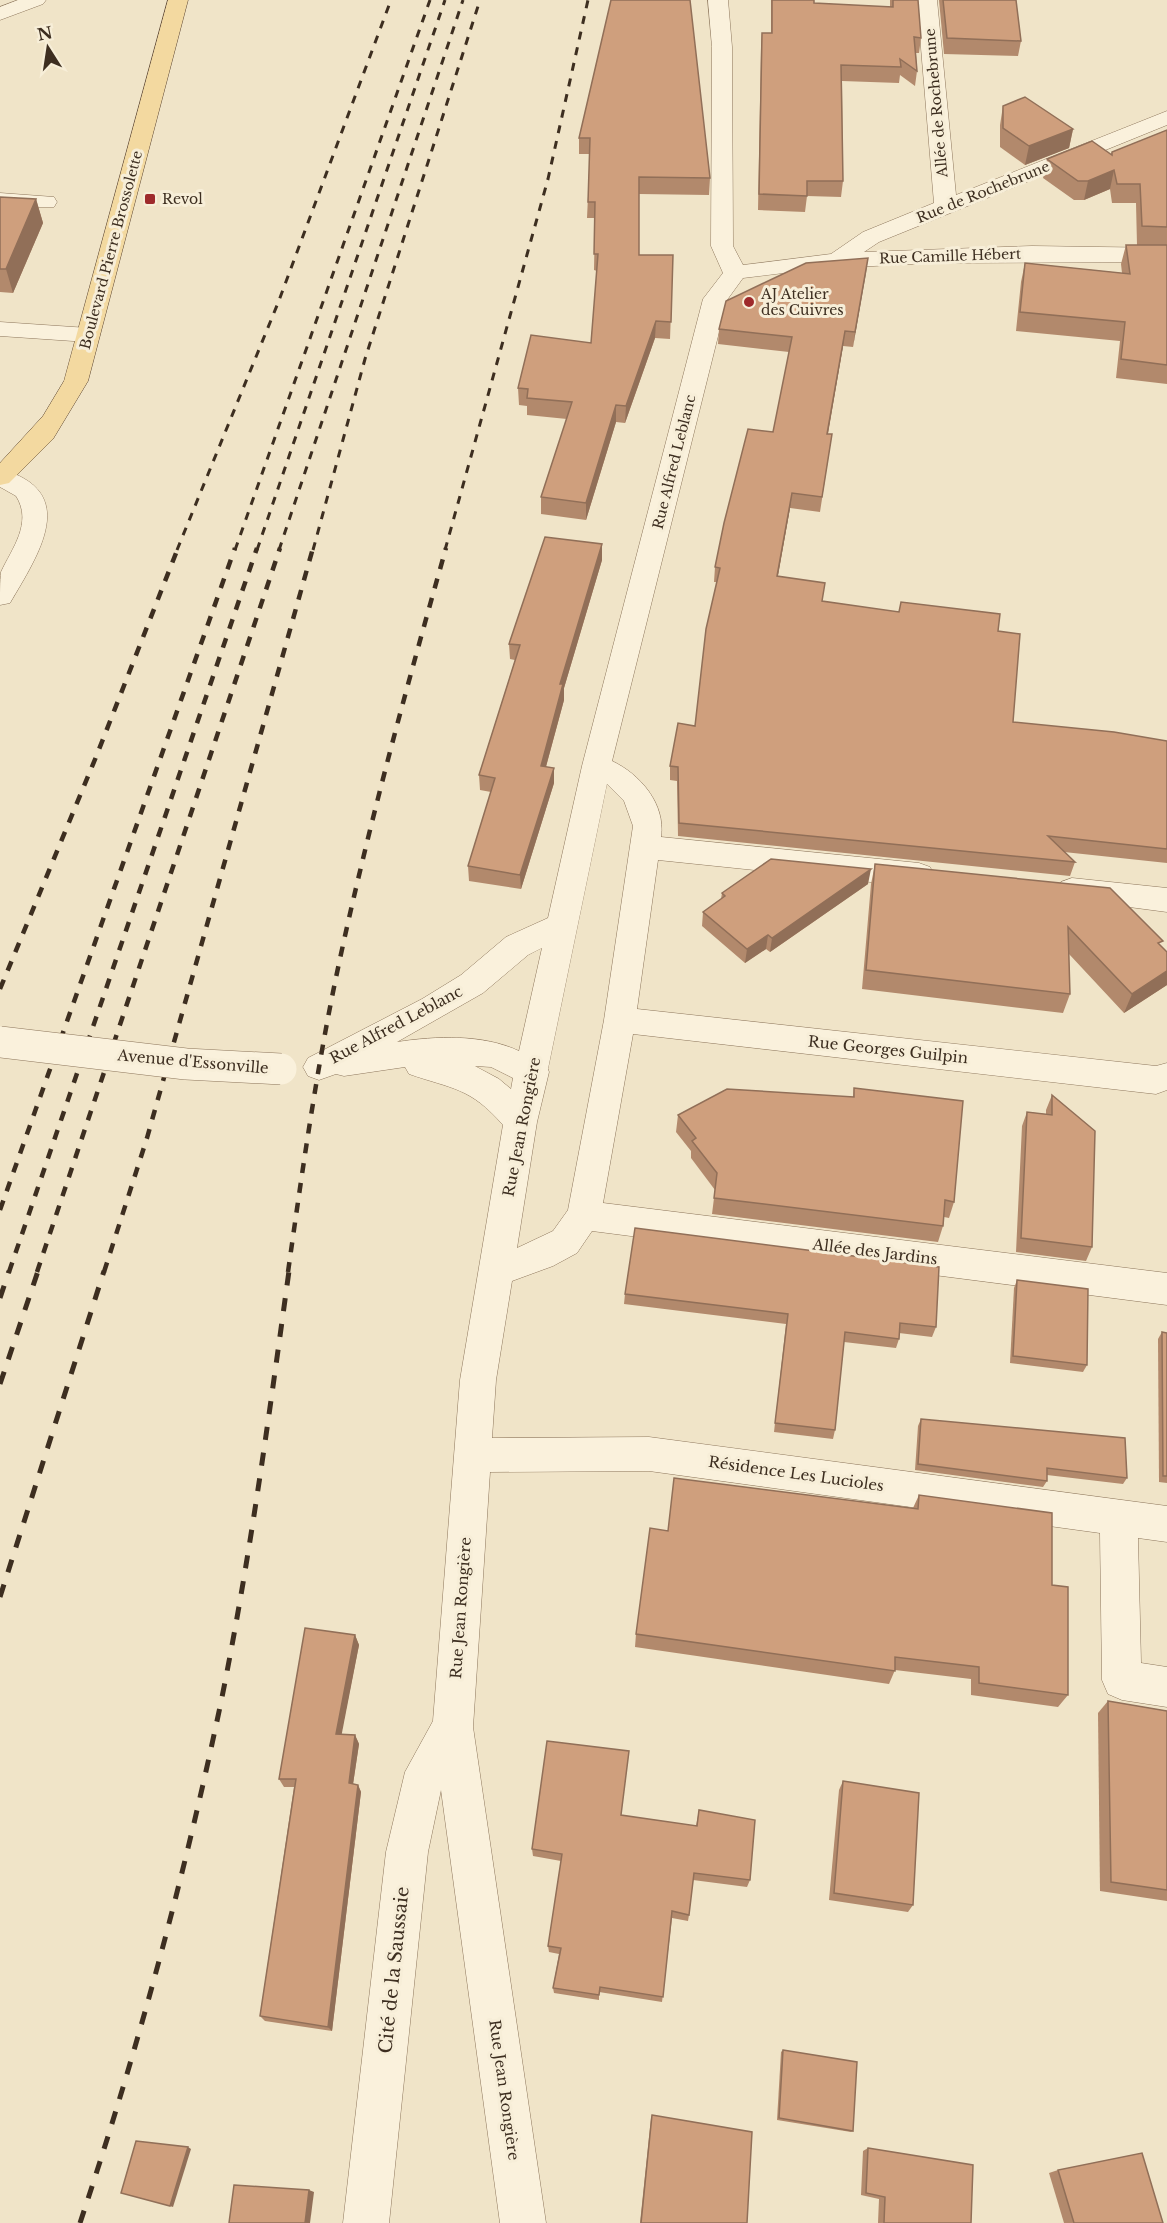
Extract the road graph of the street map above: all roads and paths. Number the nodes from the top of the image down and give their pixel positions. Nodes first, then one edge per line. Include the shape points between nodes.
1 (36, 0) edge
2 (178, 0) edge
3 (718, 0) edge
4 (927, 0) edge
5 (0, 14) edge
6 (1167, 117) edge
7 (0, 200) edge
8 (46, 202) dead end
9 (946, 207) junction
10 (1167, 255) edge
11 (836, 260) junction
12 (735, 273) junction
13 (0, 329) edge
14 (88, 336) junction
15 (0, 477) edge
16 (0, 596) edge
17 (596, 766) junction
18 (646, 847) junction
19 (942, 877) edge
20 (1049, 888) edge
21 (1167, 900) edge
22 (562, 925) junction
23 (549, 995) joint
24 (620, 1020) junction
25 (0, 1042) edge
26 (386, 1058) junction
27 (319, 1067) junction
28 (533, 1072) junction
29 (1163, 1081) edge
30 (520, 1122) junction
31 (584, 1215) junction
32 (495, 1272) junction
33 (1167, 1290) edge
34 (471, 1455) junction
35 (1119, 1518) junction
36 (1167, 1524) edge
37 (1167, 1687) edge
38 (453, 1727) junction
39 (366, 2223) edge
40 (523, 2223) edge

1 - 5 street
2 - 14 main road, Boulevard Pierre Brossolette
3 - 12 street via 722,47 722,246
4 - 9 street, Allée de Rochebrune
6 - 9 street, Rue de Rochebrune
7 - 8 street
9 - 11 street, Rue de Rochebrune via 872,237
10 - 11 street, Rue Camille Hébert via 1004,254
11 - 12 street, Rue Camille Hébert via 772,265
12 - 17 street, Rue Alfred Leblanc via 715,299
13 - 14 street
14 - 15 main road, Boulevard Pierre Brossolette via 76,381 61,413 40,440
15 - 16 street via 24,489 34,505 34,534
17 - 18 street via 622,777 641,801 648,826
17 - 22 street, Rue Alfred Leblanc
18 - 19 street
18 - 24 street
20 - 21 street
22 - 23 street, Rue Alfred Leblanc
22 - 27 street, Rue Alfred Leblanc via 517,946 472,984 434,1008
23 - 28 street, Rue Jean Rongière
24 - 29 street, Rue Georges Guilpin
24 - 31 street
25 - 27 street, Avenue d'Essonville, bridge via 186,1064 281,1070
26 - 27 street, Avenue d'Essonville
26 - 28 street, Avenue d'Essonville via 423,1051 495,1054
26 - 30 street, Avenue d'Essonville via 480,1082
28 - 30 street, Rue Jean Rongière
30 - 32 street, Rue Jean Rongière
31 - 32 street via 565,1242
31 - 33 street, Allée des Jardins
32 - 34 street, Rue Jean Rongière via 484,1327
34 - 35 street, Résidence Les Lucioles via 649,1454
34 - 38 street, Rue Jean Rongière
35 - 36 street, Résidence Les Lucioles
35 - 37 street via 1122,1680
38 - 39 street, Cité de la Saussaie via 425,1772 407,1852
38 - 40 street, Rue Jean Rongière

